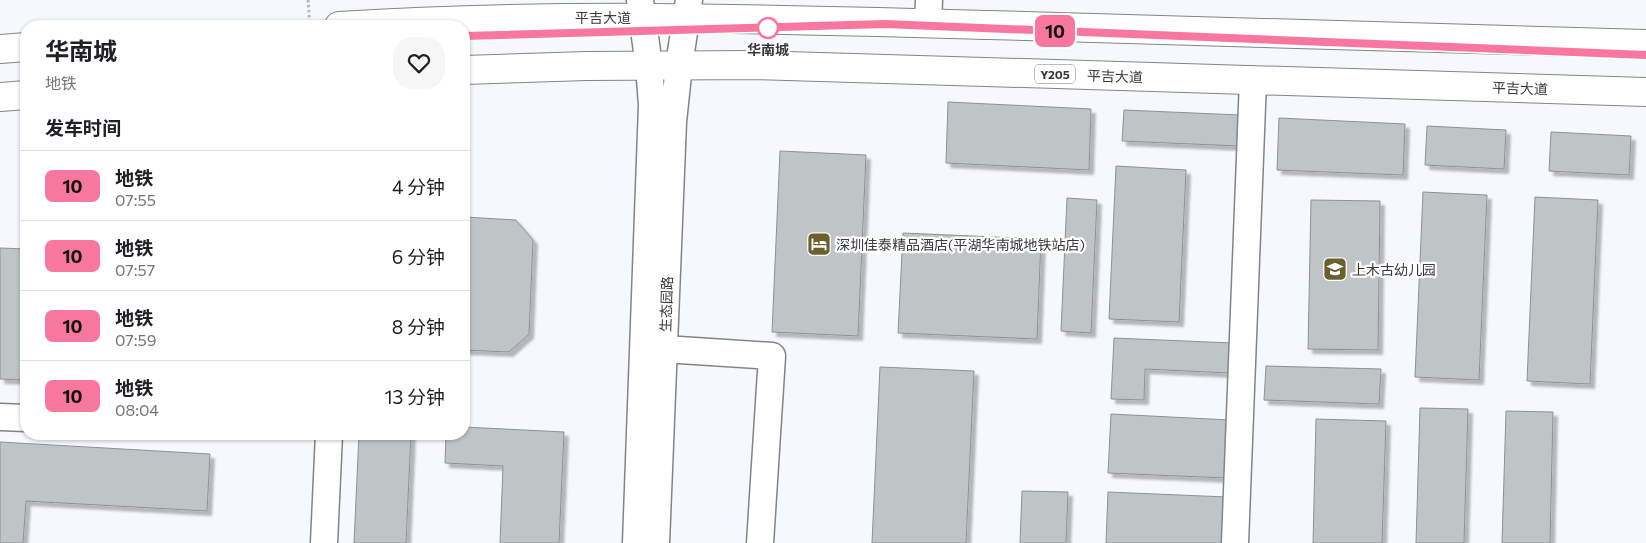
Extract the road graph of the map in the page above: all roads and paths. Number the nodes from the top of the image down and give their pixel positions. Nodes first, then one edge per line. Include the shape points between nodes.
1 (308, 0) edge
2 (582, 0) edge
3 (768, 0) edge
4 (641, 9) edge
5 (687, 9) edge
6 (929, 12) edge
7 (546, 18) junction
8 (310, 20) edge
9 (470, 20) edge
10 (828, 20) junction
11 (1646, 44) edge
12 (20, 47) edge
13 (0, 49) edge
14 (648, 66) junction
15 (679, 66) junction
16 (470, 70) edge
17 (1253, 80) junction
18 (1646, 92) edge
19 (20, 95) edge
20 (0, 97) edge
21 (664, 349) junction
22 (0, 417) edge
23 (20, 418) edge
24 (329, 440) edge
25 (324, 543) edge
26 (636, 543) edge
27 (656, 543) edge
28 (760, 543) edge
29 (1234, 543) edge

1 - 8 path
2 - 7 main road
3 - 10 main road via 801,15
4 - 5 main road, 平吉大道
4 - 7 main road, 平吉大道
4 - 14 street, 生态园路
5 - 10 main road, 平吉大道
5 - 15 street, 生态园路
6 - 10 main road, 平吉大道
6 - 11 main road, 平吉大道
7 - 9 main road, 平吉大道
12 - 13 main road
14 - 15 main road, 平吉大道 / Y205
14 - 16 main road, 平吉大道 / Y205
14 - 26 street, 生态园路 via 652,120
15 - 17 main road, 平吉大道 / Y205 via 757,65
15 - 21 street, 生态园路 via 673,122
17 - 18 main road, 平吉大道 / Y205
17 - 29 street
19 - 20 main road
21 - 27 street, 生态园路
21 - 28 street via 772,356
22 - 23 street
24 - 25 street

